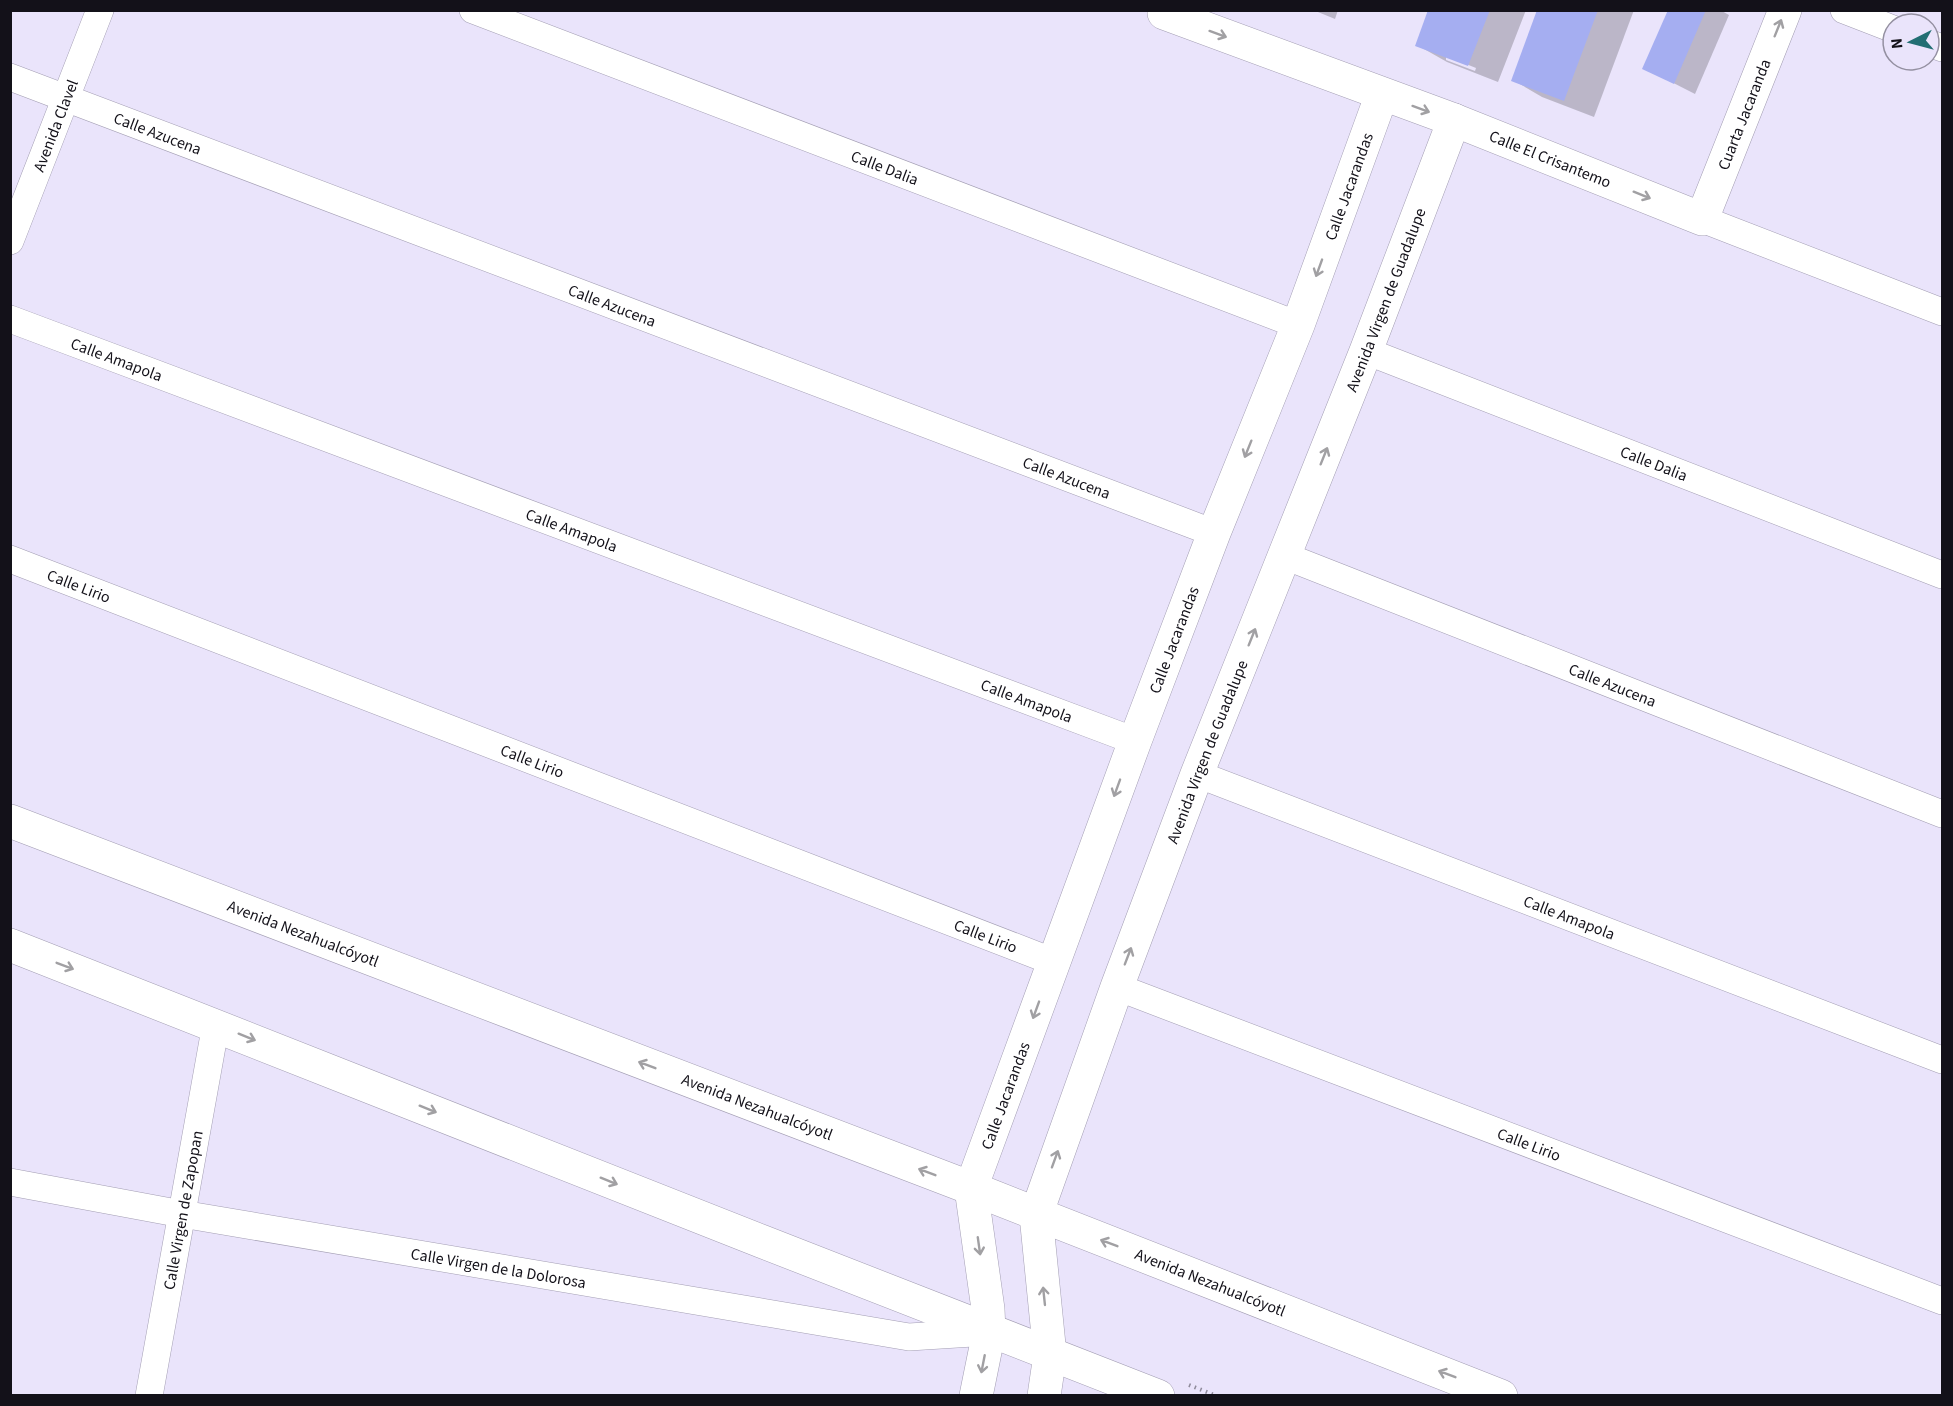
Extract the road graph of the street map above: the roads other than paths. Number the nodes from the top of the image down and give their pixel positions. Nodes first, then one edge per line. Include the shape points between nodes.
1 (100, 10) edge
2 (473, 10) edge
3 (1785, 10) edge
4 (1844, 10) edge
5 (1161, 12) edge
6 (1881, 24) edge
7 (10, 77) edge
8 (1382, 94) junction
9 (66, 99) junction
10 (1454, 120) junction
11 (1702, 219) junction
12 (10, 240) edge
13 (1942, 312) edge
14 (10, 319) edge
15 (1298, 324) junction
16 (1366, 351) junction
17 (1214, 533) junction
18 (1285, 556) junction
19 (10, 559) edge
20 (1942, 575) edge
21 (1134, 741) junction
22 (1197, 774) junction
23 (1942, 814) edge
24 (10, 821) edge
25 (10, 945) edge
26 (1054, 962) junction
27 (1117, 987) junction
28 (216, 1024) junction
29 (1942, 1060) edge
30 (10, 1182) edge
31 (970, 1188) junction
32 (182, 1214) junction
33 (1036, 1215) junction
34 (1942, 1301) edge
35 (989, 1332) junction
36 (1050, 1355) junction
37 (149, 1395) edge
38 (976, 1395) edge
39 (1044, 1395) edge
40 (1158, 1395) edge
41 (1502, 1395) edge

1 - 9 street, Avenida Clavel
2 - 15 street, Calle Dalia
11 -> 3 main road, Cuarta Jacaranda
4 - 6 street
5 -> 8 main road, Calle El Crisantemo
7 - 9 street, Calle Azucena
8 -> 10 main road, Calle El Crisantemo
8 -> 15 main road, Calle Jacarandas
9 - 12 street, Avenida Clavel
9 - 17 street, Calle Azucena
10 -> 11 main road, Calle El Crisantemo
10 - 16 main road, Avenida Virgen de Guadalupe
11 - 13 street, Calle El Crisantemo
14 - 21 street, Calle Amapola
15 -> 17 main road, Calle Jacarandas
18 -> 16 main road, Avenida Virgen de Guadalupe
16 - 20 street, Calle Dalia
17 - 21 main road, Calle Jacarandas
22 -> 18 main road, Avenida Virgen de Guadalupe
18 - 23 street, Calle Azucena
19 - 26 street, Calle Lirio
21 -> 26 main road, Calle Jacarandas
27 -> 22 main road, Avenida Virgen de Guadalupe
22 - 29 street, Calle Amapola
31 -> 24 main road, Avenida Nezahualcóyotl
25 -> 28 main road
26 -> 31 main road, Calle Jacarandas
33 -> 27 main road, Avenida Virgen de Guadalupe
27 - 34 street, Calle Lirio
28 - 32 street, Calle Virgen de Zapopan
28 -> 35 main road
30 - 32 street, Calle Virgen de la Dolorosa
31 - 33 main road, Avenida Nezahualcóyotl
31 -> 35 main road
32 - 35 street, Calle Virgen de la Dolorosa via 909,1337
32 - 37 street, Calle Virgen de Zapopan
36 -> 33 main road, Avenida Virgen de Guadalupe
41 -> 33 main road, Avenida Nezahualcóyotl
35 - 36 main road
35 -> 38 main road
36 - 39 main road, Avenida Virgen de Guadalupe
36 - 40 main road

